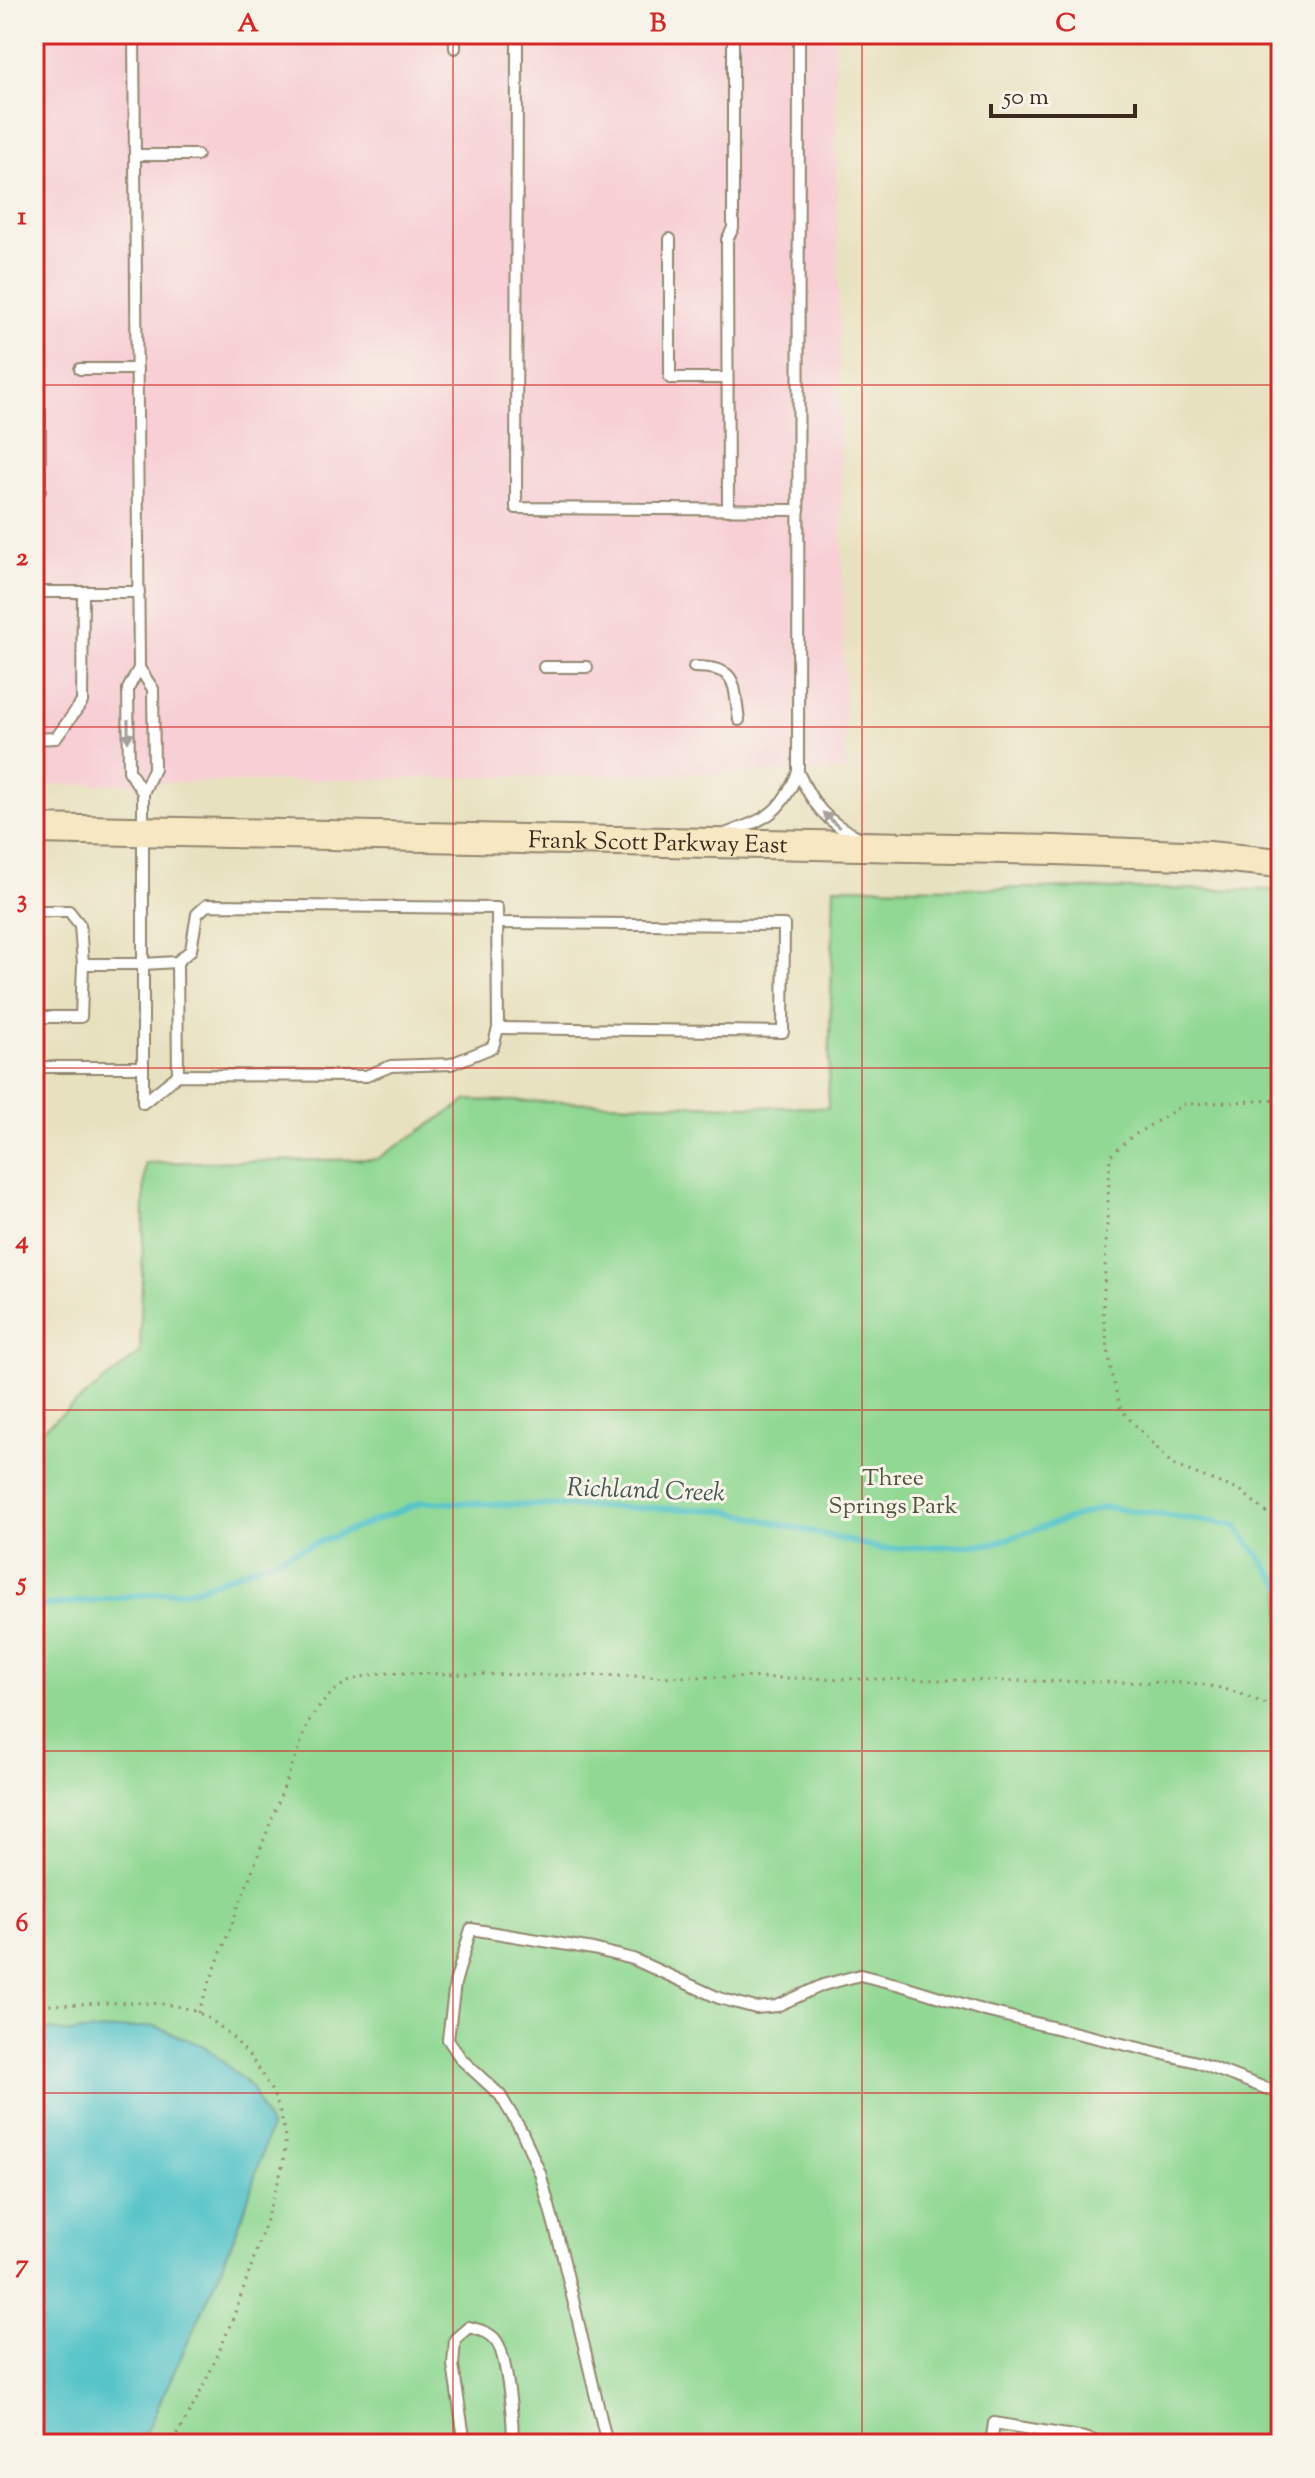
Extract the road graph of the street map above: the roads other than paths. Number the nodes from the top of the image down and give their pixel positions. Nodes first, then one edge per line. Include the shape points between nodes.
1 (134, 34) edge
2 (455, 34) edge
3 (517, 34) edge
4 (799, 34) edge
5 (455, 48) dead end
6 (135, 155) junction
7 (197, 155) dead end
8 (670, 239) dead end
9 (80, 369) dead end
10 (137, 369) junction
11 (727, 378) junction
12 (34, 410) edge
13 (34, 500) edge
14 (728, 510) junction
15 (799, 510) junction
16 (34, 592) edge
17 (83, 592) junction
18 (139, 592) junction
19 (544, 667) dead end
20 (587, 667) dead end
21 (694, 667) dead end
22 (139, 668) junction
23 (739, 720) dead end
24 (34, 739) edge
25 (798, 772) junction
26 (143, 793) junction
27 (34, 829) edge
28 (142, 830) junction
29 (701, 843) junction
30 (883, 847) junction
31 (1281, 863) edge
32 (34, 911) edge
33 (497, 923) junction
34 (177, 962) junction
35 (83, 964) junction
36 (143, 964) junction
37 (34, 1017) edge
38 (498, 1028) junction
39 (34, 1067) edge
40 (143, 1067) junction
41 (178, 1075) junction
42 (1281, 2094) edge
43 (465, 2444) edge
44 (512, 2444) edge
45 (607, 2444) edge
46 (991, 2444) edge
47 (1103, 2444) edge

1 - 6 lane
2 - 5 lane
3 - 11 lane via 733,35
3 - 14 lane via 516,508
4 - 15 lane
6 - 7 lane
6 - 10 lane
8 - 11 lane via 670,378
9 - 10 lane
10 - 18 lane
11 - 14 lane
12 - 13 lane via 40,411 40,491
14 - 15 lane
15 - 25 lane
16 - 17 lane
17 - 18 lane
17 - 24 lane via 82,702 56,738
18 - 22 lane
19 - 20 lane
21 - 23 lane via 726,671 732,678
22 - 26 lane via 153,689 154,769
22 -> 26 lane via 128,689 129,771
25 - 29 lane via 786,799 773,811
30 -> 25 lane via 841,829 810,798
26 - 28 lane
27 - 28 main road, Frank Scott Parkway East
28 - 29 main road, Frank Scott Parkway East
28 - 36 lane
29 - 30 main road, Frank Scott Parkway East
30 - 31 main road, Frank Scott Parkway East via 1209,856
32 - 35 lane via 69,911 80,925
33 - 34 lane via 497,908 207,905 197,914 191,950
33 - 38 lane
33 - 38 lane via 784,925 783,1032
34 - 36 lane
34 - 41 lane
35 - 36 lane
35 - 37 lane via 81,1017
36 - 40 lane
38 - 41 lane via 493,1047 451,1064 391,1066 366,1076
39 - 40 lane
40 - 41 lane via 143,1103
42 - 45 lane via 1197,2062 860,1975 777,2006 756,2008 719,1998 633,1959 471,1929 455,1983 448,2039 461,2059 500,2095 540,2173
43 - 44 lane via 453,2365 455,2339 469,2327 498,2342
46 - 47 lane via 994,2423

